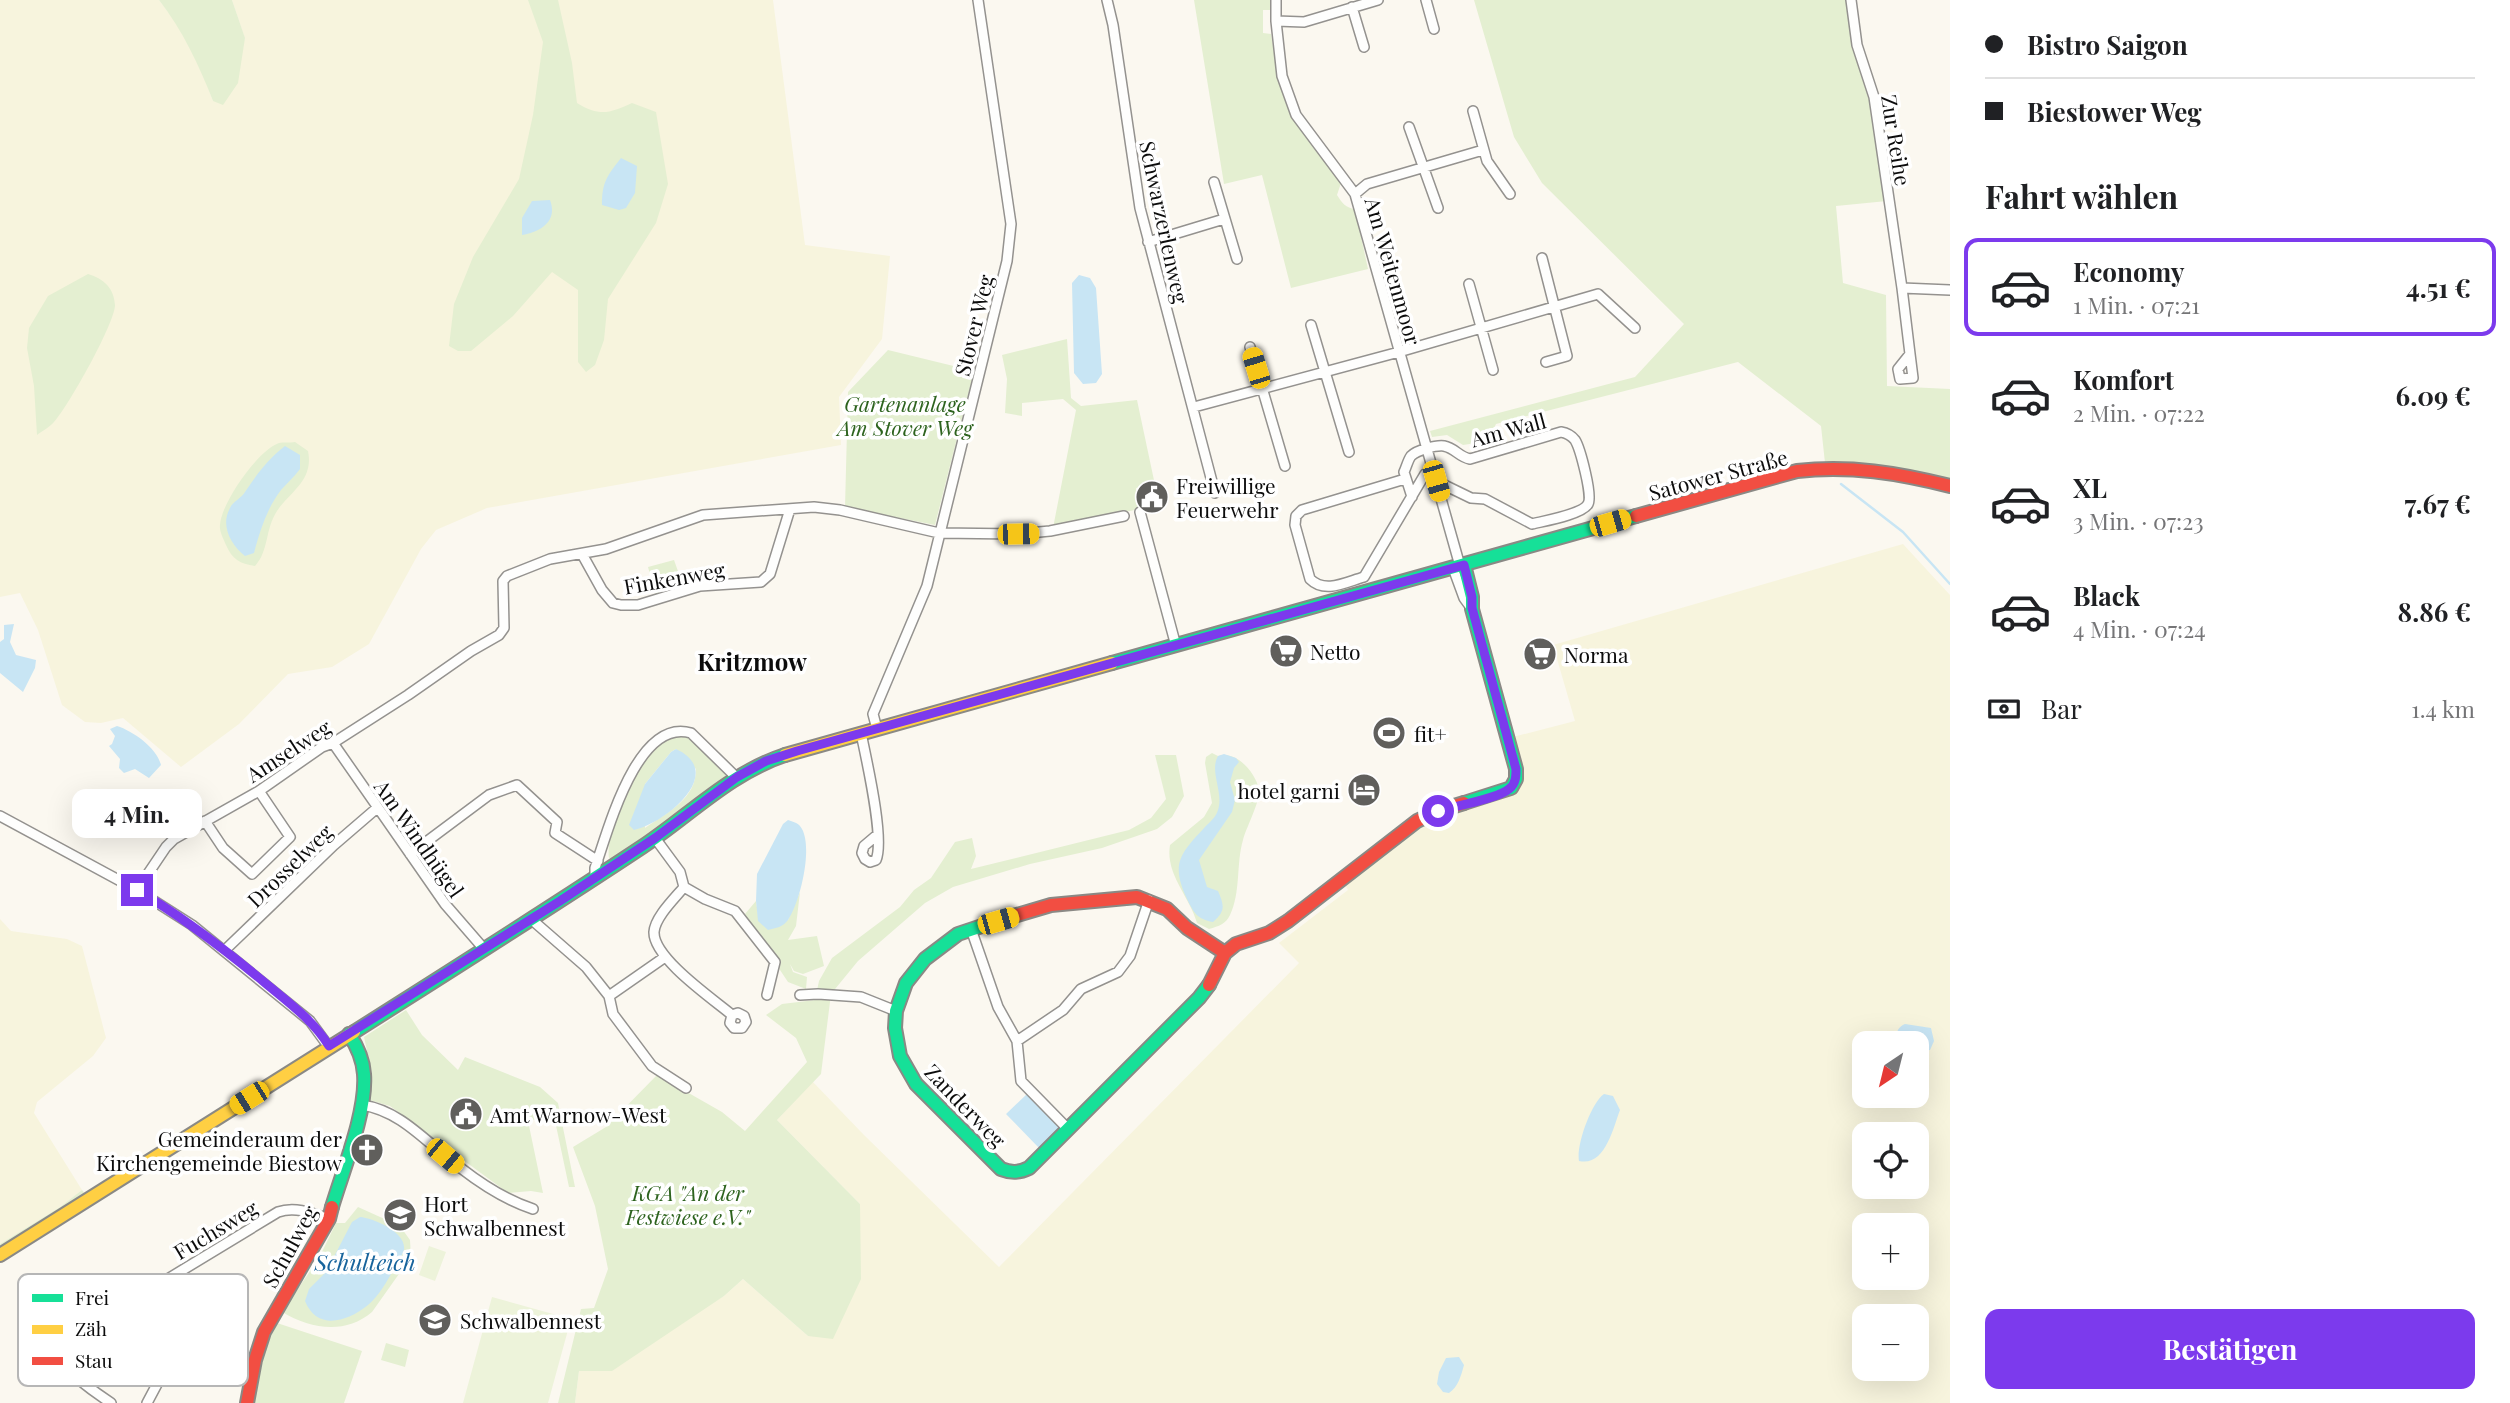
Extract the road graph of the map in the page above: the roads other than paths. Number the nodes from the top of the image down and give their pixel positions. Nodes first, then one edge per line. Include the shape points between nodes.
1 (978, 0) edge
2 (1107, 0) edge
3 (1276, 0) edge
4 (1378, 0) edge
5 (1426, 0) edge
6 (1851, 0) edge
7 (1352, 7) junction
8 (1276, 21) junction
9 (1434, 29) dead end
10 (1364, 47) dead end
11 (1473, 111) dead end
12 (1409, 127) dead end
13 (1483, 150) junction
14 (1424, 168) junction
15 (1214, 182) dead end
16 (1355, 194) junction
17 (1510, 194) dead end
18 (1438, 208) dead end
19 (1224, 219) junction
20 (1148, 242) junction
21 (1542, 258) dead end
22 (1237, 260) dead end
23 (1469, 284) dead end
24 (1902, 288) junction
25 (1950, 290) edge
26 (1556, 308) junction
27 (1311, 325) dead end
28 (1635, 328) dead end
29 (1480, 329) junction
30 (1250, 347) dead end
31 (1399, 352) junction
32 (1910, 354) dead end
33 (1546, 362) dead end
34 (1493, 370) dead end
35 (1325, 371) junction
36 (1262, 388) junction
37 (1194, 407) junction
38 (1427, 449) junction
39 (1349, 453) dead end
40 (1285, 466) dead end
41 (1433, 471) junction
42 (1405, 479) junction
43 (1436, 481) junction
44 (1950, 486) edge
45 (1215, 493) dead end
46 (1412, 497) junction
47 (790, 509) junction
48 (1140, 512) dead end
49 (1124, 516) dead end
50 (939, 533) junction
51 (582, 554) junction
52 (1459, 566) junction
53 (1176, 646) junction
54 (471, 650) joint
55 (877, 729) junction
56 (861, 733) junction
57 (332, 743) junction
58 (737, 777) junction
59 (259, 791) junction
60 (377, 808) junction
61 (0, 816) edge
62 (205, 821) junction
63 (877, 835) dead end
64 (655, 838) junction
65 (410, 854) junction
66 (597, 861) junction
67 (595, 877) junction
68 (684, 887) junction
69 (137, 890) junction
70 (1149, 900) junction
71 (531, 919) junction
72 (971, 929) junction
73 (225, 950) junction
74 (484, 950) junction
75 (1225, 953) junction
76 (665, 957) junction
77 (766, 995) dead end
78 (800, 995) dead end
79 (609, 996) junction
80 (896, 1011) junction
81 (732, 1015) dead end
82 (349, 1034) junction
83 (1017, 1041) junction
84 (329, 1046) junction
85 (687, 1088) dead end
86 (362, 1105) junction
87 (1068, 1129) junction
88 (533, 1209) dead end
89 (328, 1219) junction
90 (0, 1255) edge
91 (176, 1274) edge
92 (248, 1371) edge
93 (252, 1372) junction
94 (89, 1386) edge
95 (156, 1386) edge
96 (111, 1403) edge
97 (147, 1403) edge
98 (247, 1403) edge

1 - 50 street, Stover Weg via 1011,224 1007,261
2 - 20 street, Schwarzerlenweg
3 - 8 street, Am Weitenmoor
4 - 7 street
5 - 9 street
6 - 24 street, Zur Reihe via 1857,45 1874,97
7 - 8 street via 1304,22
7 - 10 street
8 - 16 street, Am Weitenmoor via 1282,76 1296,115
11 - 13 street
12 - 14 street
13 - 14 street
13 - 17 street
14 - 16 street via 1367,184
14 - 18 street
15 - 19 street
16 - 31 street, Am Weitenmoor
19 - 20 street
19 - 22 street
20 - 37 street, Schwarzerlenweg
21 - 26 street
23 - 29 street
24 - 25 street
24 - 32 street, Zur Reihe
26 - 28 street via 1598,294
26 - 29 street
26 - 33 street via 1567,356
27 - 35 street
29 - 31 street
29 - 34 street
30 - 36 street
31 - 35 street
31 - 38 street, Am Weitenmoor
35 - 36 street
35 - 39 street
36 - 37 street
36 - 40 street
37 - 45 street, Schwarzerlenweg
38 - 41 street, Am Weitenmoor
38 - 42 street via 1411,456
38 - 43 street, Am Wall via 1443,446 1470,459 1568,433 1576,441 1591,494 1582,510 1532,524 1485,499 1471,498
41 - 43 street, Am Weitenmoor
41 - 46 street via 1425,474
42 - 46 street
42 - 46 street via 1302,510 1296,516 1310,579 1324,588 1364,577
43 - 52 street, Am Weitenmoor
44 - 52 main road, Satower Straße via 1859,467 1797,471
47 - 50 street, Finkenweg via 840,510
47 - 51 street, Finkenweg via 703,515
47 - 51 street, Finkenweg via 770,573 761,582 700,586 638,605 621,605 602,590
48 - 53 street
49 - 50 street, Finkenweg via 1034,534
50 - 55 street, Stover Weg via 927,586 873,714
51 - 54 street, Finkenweg via 550,559 507,576 502,587 504,628
52 - 53 main road, Satower Straße
52 - 75 main road via 1472,597 1516,769 1511,788 1417,821 1295,916
53 - 55 main road, Satower Straße
54 - 57 street, Amselweg
55 - 56 main road, Satower Straße
56 - 58 main road, Satower Straße via 766,761
56 - 63 street
57 - 59 street, Amselweg
57 - 60 street, Am Windhügel
58 - 64 main road, Satower Straße
58 - 66 street via 691,733 671,733 652,744 628,779
59 - 62 street, Amselweg
59 - 62 street via 290,837 252,874 223,848
60 - 65 street, Am Windhügel
60 - 73 street, Drosselweg
61 - 69 street
62 - 69 street, Amselweg via 166,847
64 - 67 main road, Satower Straße
64 - 68 street via 680,873
65 - 66 street via 489,795 517,785 556,822 555,833
65 - 74 street, Am Windhügel
66 - 67 street
67 - 71 main road, Satower Straße
68 - 76 street via 654,930
68 - 77 street via 735,911 775,962
69 - 73 street
70 - 72 main road, Zanderweg via 1137,897 1051,905
70 - 75 main road
70 - 83 street via 1130,956 1118,972 1081,989 1063,1010
71 - 74 main road, Satower Straße
71 - 79 street via 586,967
72 - 80 main road, Zanderweg via 958,934 913,971
72 - 83 street via 998,1007
73 - 84 street via 310,1021
74 - 82 main road, Satower Straße
75 - 87 main road, Zanderweg via 1207,989
76 - 79 street
76 - 81 street
78 - 80 street via 861,997
79 - 85 street via 613,1014 639,1050 657,1071
80 - 87 main road, Zanderweg via 900,1056 916,1084 1001,1169 1022,1172
82 - 84 main road, Satower Straße
82 - 86 main road, Schulweg via 363,1063
83 - 87 street via 1021,1081
84 - 90 main road, Satower Straße
86 - 88 street via 401,1120 507,1200
86 - 89 main road, Schulweg
89 - 91 street, Fuchsweg via 286,1209
89 - 93 main road, Schulweg via 272,1315
92 - 93 street
93 - 98 main road, Schulweg
94 - 96 street
95 - 97 street

